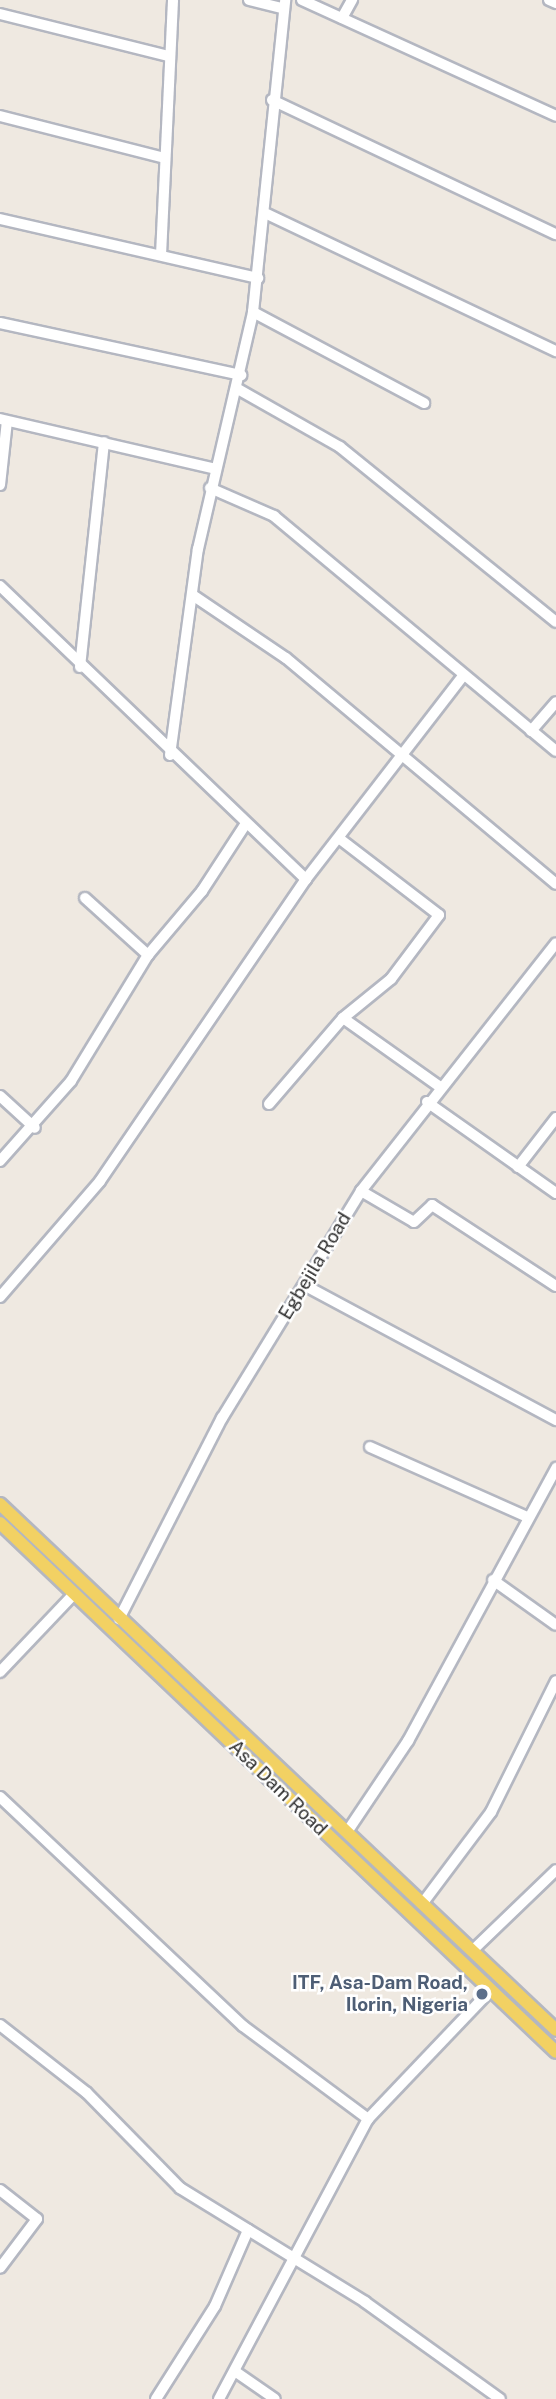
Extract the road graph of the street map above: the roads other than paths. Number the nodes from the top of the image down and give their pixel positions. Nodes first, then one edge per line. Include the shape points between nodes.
1 (173, 0) edge
2 (249, 0) edge
3 (302, 0) edge
4 (352, 0) edge
5 (549, 0) edge
6 (556, 3) edge
7 (284, 4) edge
8 (0, 14) edge
9 (342, 18) junction
10 (169, 56) junction
11 (272, 100) junction
12 (0, 116) edge
13 (556, 116) edge
14 (165, 158) junction
15 (267, 214) junction
16 (0, 219) edge
17 (556, 234) edge
18 (161, 256) junction
19 (258, 278) junction
20 (253, 312) junction
21 (0, 323) edge
22 (556, 351) edge
23 (241, 375) junction
24 (239, 388) junction
25 (424, 403) dead end
26 (4, 420) edge
27 (104, 442) junction
28 (214, 468) junction
29 (0, 485) edge
30 (210, 488) junction
31 (0, 586) edge
32 (194, 596) junction
33 (556, 622) edge
34 (80, 667) junction
35 (463, 676) junction
36 (556, 702) edge
37 (531, 731) junction
38 (556, 751) edge
39 (170, 755) junction
40 (403, 757) junction
41 (244, 825) junction
42 (340, 839) junction
43 (306, 879) junction
44 (556, 884) edge
45 (85, 898) dead end
46 (556, 943) edge
47 (148, 955) junction
48 (343, 1018) junction
49 (440, 1087) junction
50 (0, 1096) edge
51 (427, 1102) junction
52 (269, 1104) dead end
53 (556, 1118) edge
54 (35, 1128) junction
55 (0, 1161) edge
56 (518, 1167) junction
57 (361, 1191) junction
58 (556, 1193) edge
59 (304, 1284) junction
60 (556, 1286) edge
61 (0, 1297) edge
62 (556, 1420) edge
63 (370, 1447) dead end
64 (556, 1468) edge
65 (0, 1504) edge
66 (527, 1517) junction
67 (0, 1523) edge
68 (492, 1580) junction
69 (74, 1594) junction
70 (119, 1619) junction
71 (556, 1625) edge
72 (0, 1672) edge
73 (556, 1681) edge
74 (4, 1801) edge
75 (0, 1815) edge
76 (347, 1832) junction
77 (556, 1870) edge
78 (422, 1904) junction
79 (472, 1950) junction
80 (491, 1990) junction
81 (0, 2025) edge
82 (556, 2030) edge
83 (556, 2051) edge
84 (369, 2119) junction
85 (0, 2190) edge
86 (248, 2230) junction
87 (294, 2255) junction
88 (0, 2268) edge
89 (236, 2372) junction
90 (156, 2399) edge
91 (219, 2399) edge
92 (275, 2399) edge
93 (500, 2399) edge

1 - 10 street
2 - 7 street
3 - 9 street
4 - 9 street
5 - 6 street
7 - 11 street
8 - 10 street
9 - 13 street
10 - 14 street
11 - 15 street
11 - 17 street
12 - 14 street
14 - 18 street
15 - 19 street
15 - 22 street
16 - 18 street
18 - 19 street
19 - 20 street
20 - 23 street
20 - 25 street
21 - 23 street
23 - 24 street
24 - 28 street
24 - 33 street via 340,447
26 - 27 street
26 - 29 street
27 - 28 street
27 - 34 street
28 - 30 street
30 - 32 street
30 - 35 street via 274,516
31 - 34 street
32 - 39 street
32 - 40 street via 286,658
34 - 39 street
35 - 37 street
35 - 40 street
36 - 37 street
37 - 38 street
39 - 41 street
40 - 42 street
40 - 44 street
41 - 43 street
41 - 47 street via 202,891
42 - 43 street
42 - 48 street via 439,915 391,979
43 - 61 street via 100,1181
45 - 47 street
46 - 49 street, Egbejila Road
47 - 54 street
48 - 49 street
48 - 52 street
49 - 51 street, Egbejila Road
50 - 54 street
51 - 56 street
51 - 57 street, Egbejila Road
53 - 56 street
54 - 55 street
56 - 58 street
57 - 59 street, Egbejila Road
57 - 60 street via 414,1222 432,1205
59 - 62 street
59 - 70 street, Egbejila Road via 222,1418
63 - 66 street
64 - 66 street
65 - 70 main road, Asa Dam Road
66 - 68 street
67 - 69 main road, Asa Dam Road
68 - 71 street
68 - 76 street via 408,1741
69 - 72 street
69 - 80 main road, Asa Dam Road
70 - 76 main road, Asa Dam Road
73 - 78 street via 491,1812
74 - 75 street
74 - 84 street via 243,2026
76 - 78 main road, Asa Dam Road
77 - 79 street
78 - 79 main road, Asa Dam Road
79 - 82 main road, Asa Dam Road
80 - 83 main road, Asa Dam Road
80 - 84 street
81 - 86 street via 87,2093 180,2188
84 - 87 street
85 - 88 street via 37,2218
86 - 87 street
86 - 90 street via 209,2318
87 - 89 street
87 - 93 street
89 - 91 street
89 - 92 street

